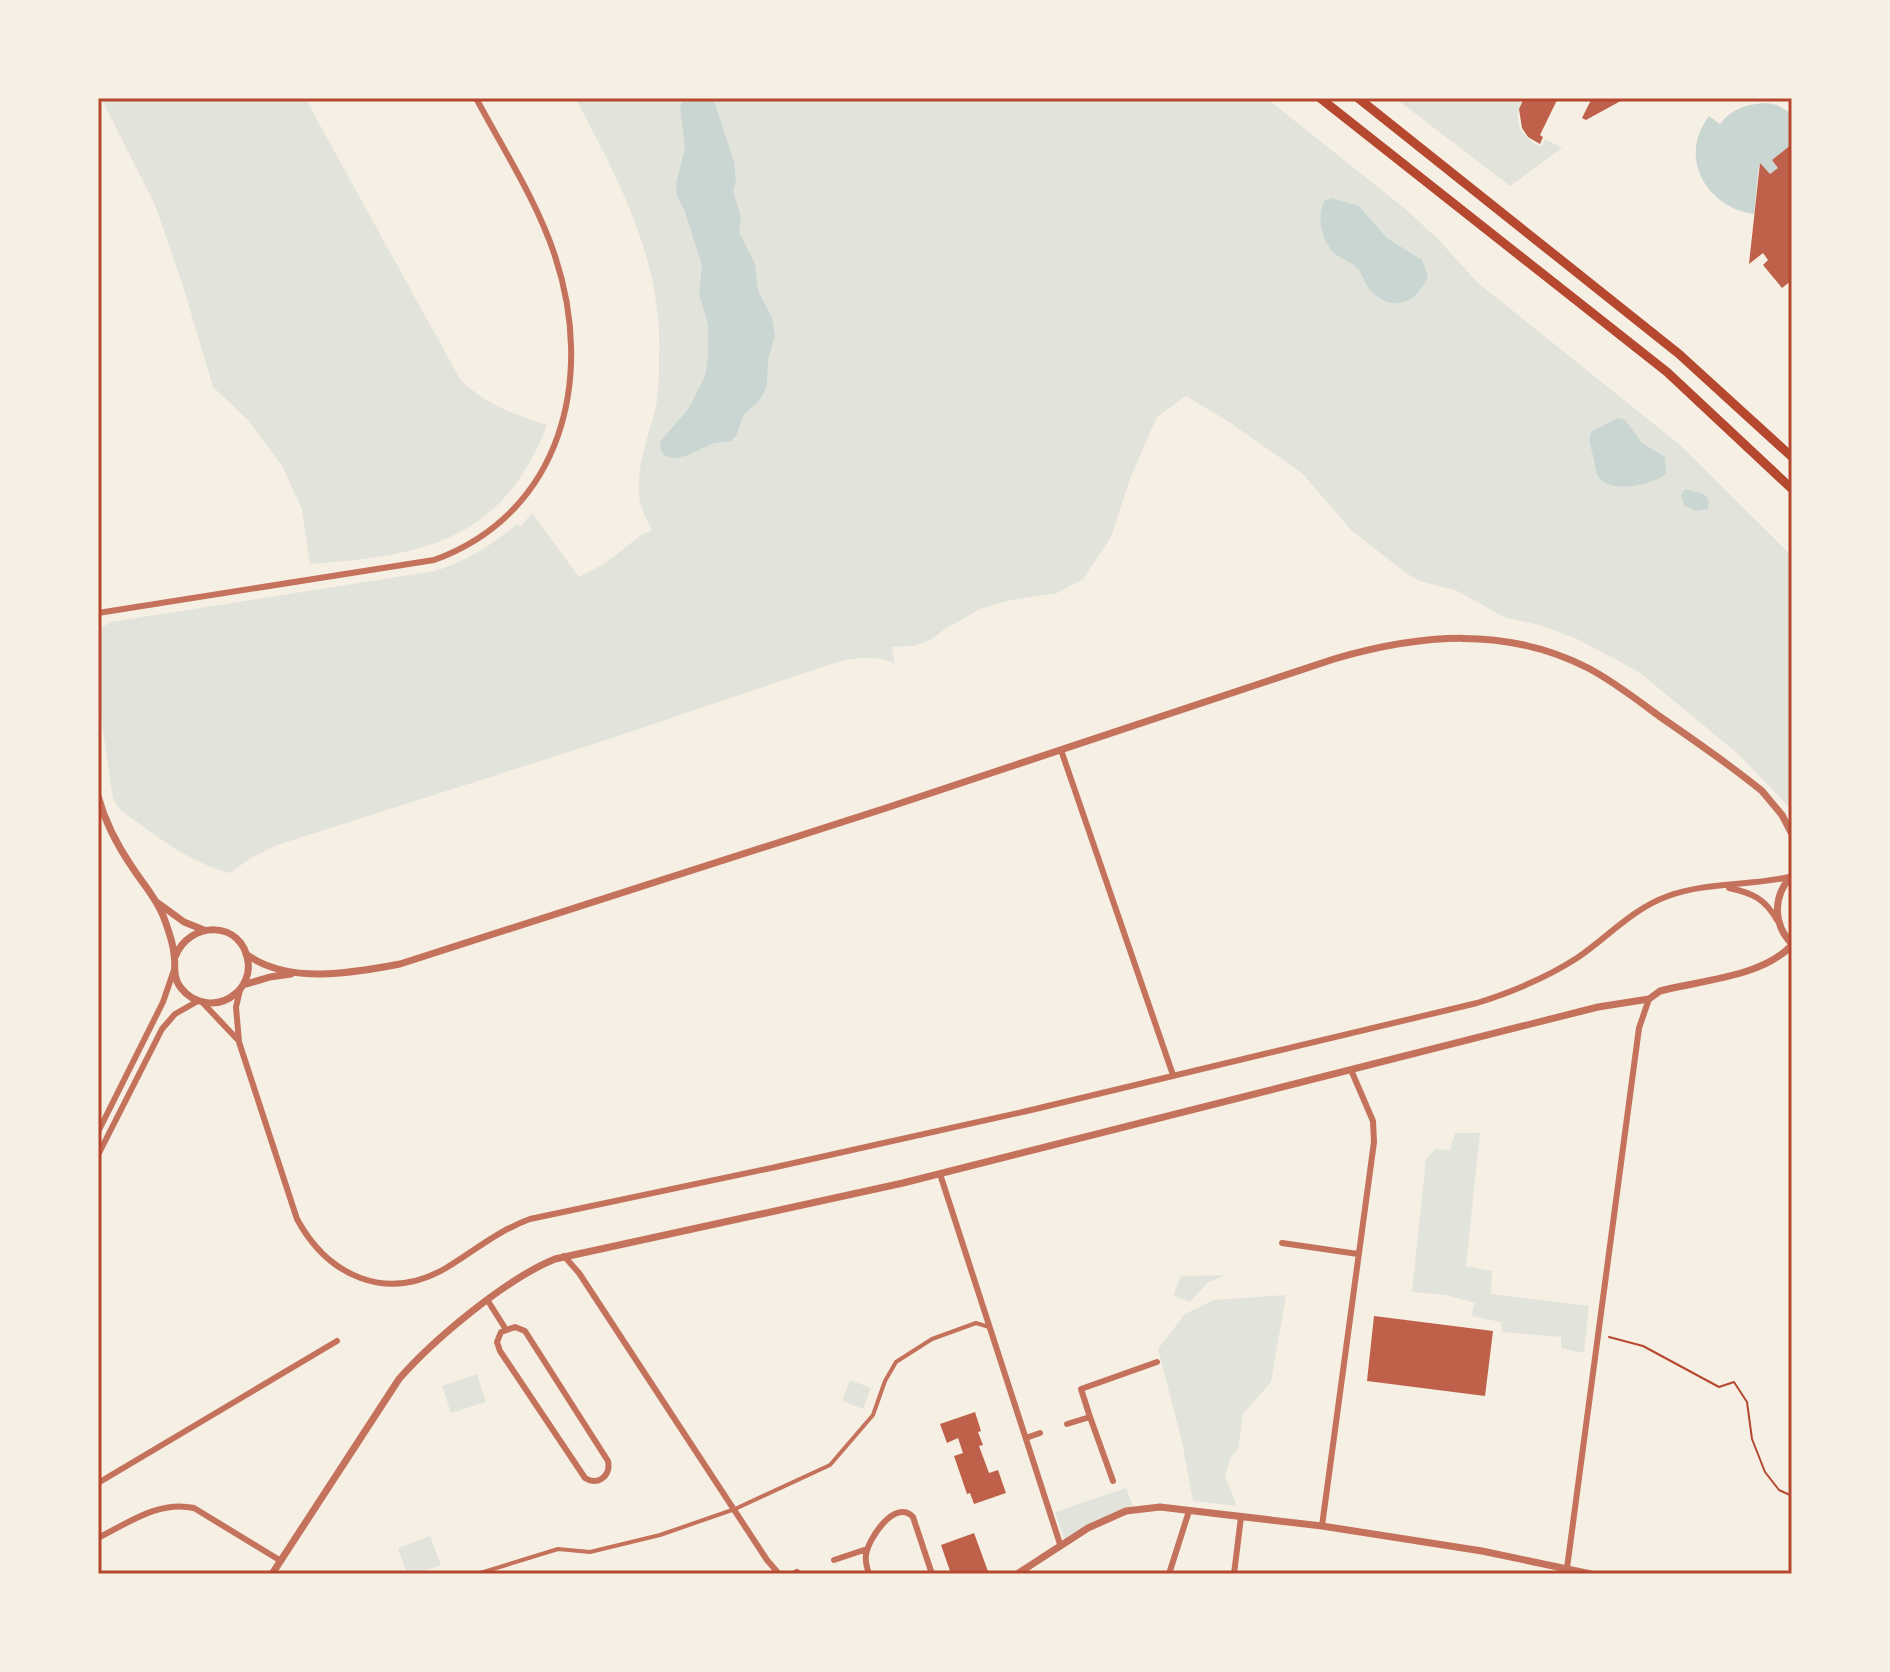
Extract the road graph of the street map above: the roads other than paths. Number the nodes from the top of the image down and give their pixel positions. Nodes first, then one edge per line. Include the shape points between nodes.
1 (476, 98) edge
2 (1320, 98) edge
3 (1358, 98) edge
4 (1792, 457) edge
5 (1792, 489) edge
6 (98, 613) edge
7 (1061, 750) junction
8 (98, 796) edge
9 (1782, 815) junction
10 (1792, 826) edge
11 (1792, 834) edge
12 (1791, 876) edge
13 (1722, 886) junction
14 (156, 902) junction
15 (1780, 926) junction
16 (204, 930) junction
17 (1792, 944) edge
18 (246, 954) junction
19 (175, 957) junction
20 (174, 970) junction
21 (302, 972) junction
22 (242, 987) junction
23 (1649, 999) junction
24 (201, 1002) junction
25 (239, 1042) junction
26 (1351, 1070) junction
27 (1173, 1075) junction
28 (98, 1132) edge
29 (98, 1155) edge
30 (940, 1174) junction
31 (1282, 1243) dead end
32 (1358, 1254) junction
33 (564, 1256) junction
34 (488, 1301) junction
35 (989, 1327) junction
36 (505, 1328) junction
37 (337, 1341) dead end
38 (1157, 1362) dead end
39 (1090, 1417) junction
40 (1067, 1424) dead end
41 (1040, 1433) dead end
42 (1026, 1438) junction
43 (1113, 1481) dead end
44 (98, 1483) edge
45 (735, 1509) junction
46 (1189, 1511) junction
47 (1241, 1517) junction
48 (1322, 1526) junction
49 (98, 1538) edge
50 (1060, 1544) junction
51 (867, 1549) junction
52 (834, 1560) dead end
53 (281, 1561) junction
54 (1567, 1568) junction
55 (272, 1574) edge
56 (477, 1574) edge
57 (779, 1574) edge
58 (869, 1574) edge
59 (932, 1574) edge
60 (1017, 1574) edge
61 (1169, 1574) edge
62 (1234, 1574) edge
63 (1591, 1574) edge

1 - 6 street via 545,228 569,311 571,379 563,424 549,461 528,493 508,517 475,542 434,560
2 - 5 main road via 1667,372
3 - 4 main road via 1679,354
7 - 9 street via 1369,649 1488,638 1546,650 1604,677 1762,791
7 - 21 street via 430,956 364,971
7 - 27 street
8 - 14 street via 117,843
9 - 10 street
9 - 11 street
12 - 13 street
12 - 15 street via 1779,895
13 - 15 street via 1758,897
13 - 27 street via 1655,902 1552,973 1498,996
14 - 16 street
14 - 19 street
15 - 17 street
16 - 18 street via 230,934
16 - 19 street via 188,936
17 - 23 street via 1767,964 1660,991
18 - 21 street via 270,968
18 - 22 street
19 - 20 street
20 - 24 street via 181,989
20 - 28 street
21 - 22 street
22 - 24 street via 223,1001
22 - 25 street via 236,1007
23 - 26 street via 1598,1007
23 - 54 street via 1641,1019
24 - 25 street
24 - 29 street via 175,1014 162,1029
25 - 27 street via 297,1219 311,1242 328,1261 365,1280 401,1283 445,1268 530,1219
26 - 30 street
26 - 32 street via 1374,1132
30 - 33 street
30 - 35 street
31 - 32 street
32 - 48 street
33 - 34 street
33 - 45 street
34 - 36 street
34 - 53 street via 399,1379
35 - 42 street
35 - 45 street via 976,1323 917,1346 896,1362 873,1415 830,1465
36 - 36 street via 498,1336 500,1351 585,1478 603,1479 608,1461 533,1344 520,1328
37 - 44 street
38 - 39 street via 1081,1389
39 - 40 street
39 - 43 street
41 - 42 street
42 - 50 street
45 - 56 street via 660,1535 590,1552 558,1549
45 - 57 street
46 - 47 street
46 - 50 street via 1126,1511
46 - 61 street
47 - 48 street
47 - 62 street
48 - 54 street
49 - 53 street via 157,1509 185,1506
50 - 60 street
51 - 52 street
51 - 58 street
51 - 59 street via 892,1513 908,1512
53 - 55 street
54 - 63 street

